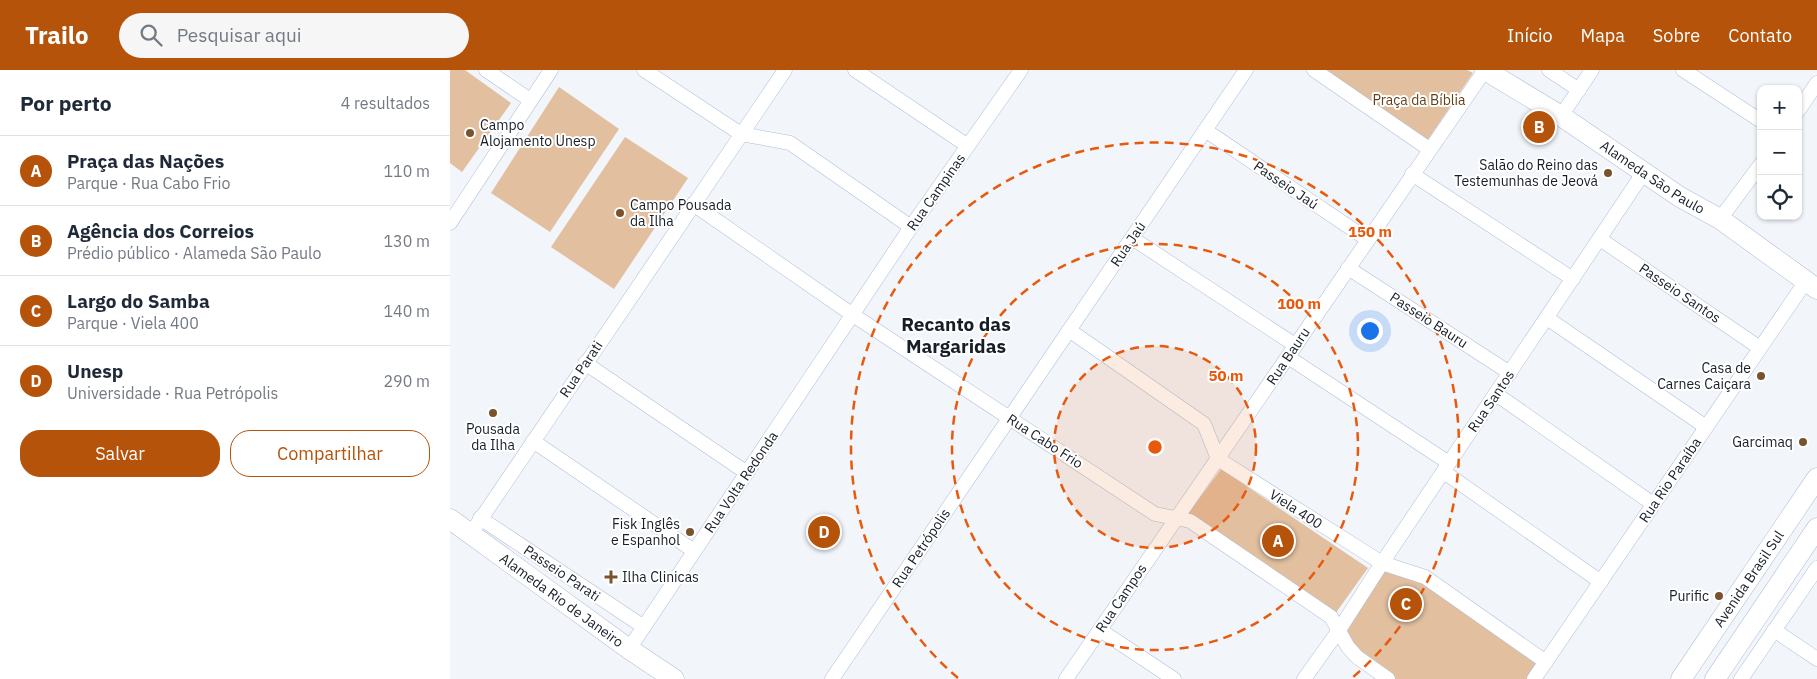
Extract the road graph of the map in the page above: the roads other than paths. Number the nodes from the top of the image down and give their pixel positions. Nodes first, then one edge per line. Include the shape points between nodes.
1 (486, 70) edge
2 (550, 70) edge
3 (644, 70) edge
4 (785, 70) edge
5 (855, 70) edge
6 (1021, 70) edge
7 (1246, 70) edge
8 (1314, 70) edge
9 (1485, 70) edge
10 (1549, 70) edge
11 (1592, 70) edge
12 (1683, 70) edge
13 (1817, 83) edge
14 (1579, 90) junction
15 (530, 100) junction
16 (1802, 104) edge
17 (1562, 116) junction
18 (1757, 119) edge
19 (1205, 130) junction
20 (741, 134) junction
21 (968, 146) junction
22 (1429, 149) junction
23 (1757, 169) edge
24 (1644, 172) junction
25 (1412, 174) junction
26 (693, 204) junction
27 (1720, 219) junction
28 (450, 223) edge
29 (911, 227) junction
30 (1132, 238) junction
31 (1600, 238) junction
32 (1367, 240) junction
33 (1348, 268) junction
34 (1573, 279) junction
35 (1811, 285) edge
36 (853, 314) junction
37 (1547, 318) junction
38 (1069, 330) junction
39 (1760, 348) junction
40 (1291, 351) junction
41 (585, 364) junction
42 (1510, 373) junction
43 (1496, 394) junction
44 (1009, 418) junction
45 (1706, 427) junction
46 (533, 441) junction
47 (1218, 459) junction
48 (1446, 468) junction
49 (747, 473) junction
50 (1817, 478) edge
51 (1654, 504) junction
52 (1176, 517) junction
53 (450, 519) edge
54 (475, 527) junction
55 (1817, 528) edge
56 (694, 551) junction
57 (1382, 563) junction
58 (1817, 568) edge
59 (1600, 582) junction
60 (644, 627) junction
61 (1100, 630) junction
62 (1339, 630) junction
63 (1774, 630) junction
64 (629, 649) junction
65 (1817, 659) edge
66 (1546, 662) junction
67 (674, 679) edge
68 (832, 679) edge
69 (1066, 679) edge
70 (1174, 679) edge
71 (1304, 679) edge
72 (1388, 679) edge
73 (1534, 679) edge
74 (1681, 679) edge
75 (1715, 679) edge
76 (1741, 679) edge

1 - 15 street
2 - 15 street
3 - 20 street
4 - 20 street, Rua Parati
5 - 21 street
6 - 21 street, Rua Campinas
7 - 19 street, Rua Jaú
8 - 22 street
9 - 17 street, Alameda São Paulo
9 - 22 street, Rua Bauru
10 - 14 street
11 - 14 street
12 - 18 street
13 - 16 street
14 - 17 street
15 - 28 street
17 - 24 street, Alameda São Paulo
19 - 30 street, Rua Jaú
19 - 32 street, Passeio Jaú
20 - 26 street, Rua Parati
20 - 29 street via 790,143
21 - 29 street, Rua Campinas
22 - 25 street, Rua Bauru
23 - 27 street
24 - 27 street, Alameda São Paulo
24 - 31 street, Rua Santos
25 - 32 street, Rua Bauru
25 - 34 street
26 - 36 street, Rua Cabo Frio
26 - 41 street, Rua Parati
27 - 35 street, Alameda São Paulo
29 - 36 street, Rua Campinas
30 - 38 street, Rua Jaú
30 - 40 street
31 - 34 street, Rua Santos
31 - 39 street, Passeio Santos
32 - 33 street, Rua Bauru
33 - 40 street, Rua Bauru
33 - 42 street, Passeio Bauru
34 - 37 street, Rua Santos
35 - 39 street, Rua Rio Paraíba
36 - 44 street, Rua Cabo Frio
36 - 49 street, Rua Volta Redonda
37 - 42 street, Rua Santos
37 - 45 street
38 - 44 street, Rua Jaú
38 - 47 street via 1204,424
39 - 45 street, Rua Rio Paraíba
40 - 47 street, Rua Bauru
40 - 48 street
41 - 46 street, Rua Parati
41 - 49 street
42 - 43 street, Rua Santos
43 - 48 street, Rua Santos
43 - 51 street
44 - 52 street, Rua Cabo Frio via 1155,514
44 - 68 street, Rua Petrópolis
45 - 51 street, Rua Rio Paraíba
46 - 54 street, Rua Parati
46 - 56 street
47 - 52 street, Rua Bauru
47 - 57 street, Viela 400
48 - 57 street, Rua Santos
48 - 59 street
49 - 56 street, Rua Volta Redonda
50 - 74 street, Avenida Brasil Sul
51 - 59 street, Rua Rio Paraíba
52 - 61 street, Rua Campos
52 - 62 street, Rua Cabo Frio via 1190,521 1330,617
53 - 54 street, Alameda Rio de Janeiro
54 - 60 street, Passeio Parati
54 - 64 street, Alameda Rio de Janeiro
55 - 75 street, Avenida Brasil Sul
56 - 60 street, Rua Volta Redonda
57 - 62 street, Rua Santos
57 - 66 street, Viela 400 via 1425,577
58 - 63 street
59 - 66 street, Rua Rio Paraíba
60 - 64 street, Rua Volta Redonda
61 - 69 street, Rua Campos
61 - 70 street
62 - 71 street, Rua Santos
62 - 72 street, Rua Cabo Frio via 1357,657
63 - 65 street
63 - 76 street
64 - 67 street, Alameda Rio de Janeiro
66 - 73 street, Rua Rio Paraíba

